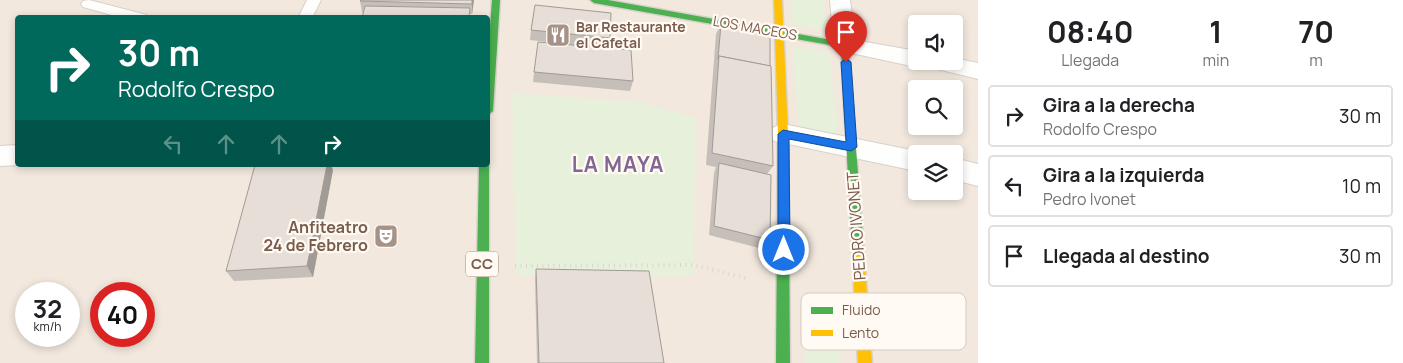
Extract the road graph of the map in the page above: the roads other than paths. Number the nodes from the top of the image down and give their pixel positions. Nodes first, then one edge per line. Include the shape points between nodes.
1 (314, 0) edge
2 (496, 0) edge
3 (594, 0) edge
4 (778, 0) edge
5 (840, 0) edge
6 (88, 4) dead end
7 (130, 15) edge
8 (306, 15) edge
9 (778, 32) junction
10 (845, 45) junction
11 (908, 57) edge
12 (963, 68) edge
13 (978, 71) edge
14 (490, 83) edge
15 (783, 134) junction
16 (851, 147) junction
17 (15, 155) edge
18 (0, 156) edge
19 (908, 159) edge
20 (484, 167) edge
21 (963, 171) edge
22 (978, 174) edge
23 (860, 293) edge
24 (864, 350) edge
25 (482, 363) edge
26 (783, 363) edge
27 (865, 363) edge

1 - 8 lane
2 - 14 main road
3 - 9 main road, LOS MACEOS
4 - 9 main road
5 - 10 street, PEDRO IVONET
6 - 7 lane
9 - 10 main road, LOS MACEOS
9 - 15 main road
10 - 11 street, LOS MACEOS
10 - 16 main road, PEDRO IVONET
12 - 13 street
15 - 16 street
15 - 26 main road
16 - 19 street
16 - 23 main road, PEDRO IVONET
17 - 18 street
20 - 25 main road, CC
21 - 22 street
24 - 27 main road, PEDRO IVONET

